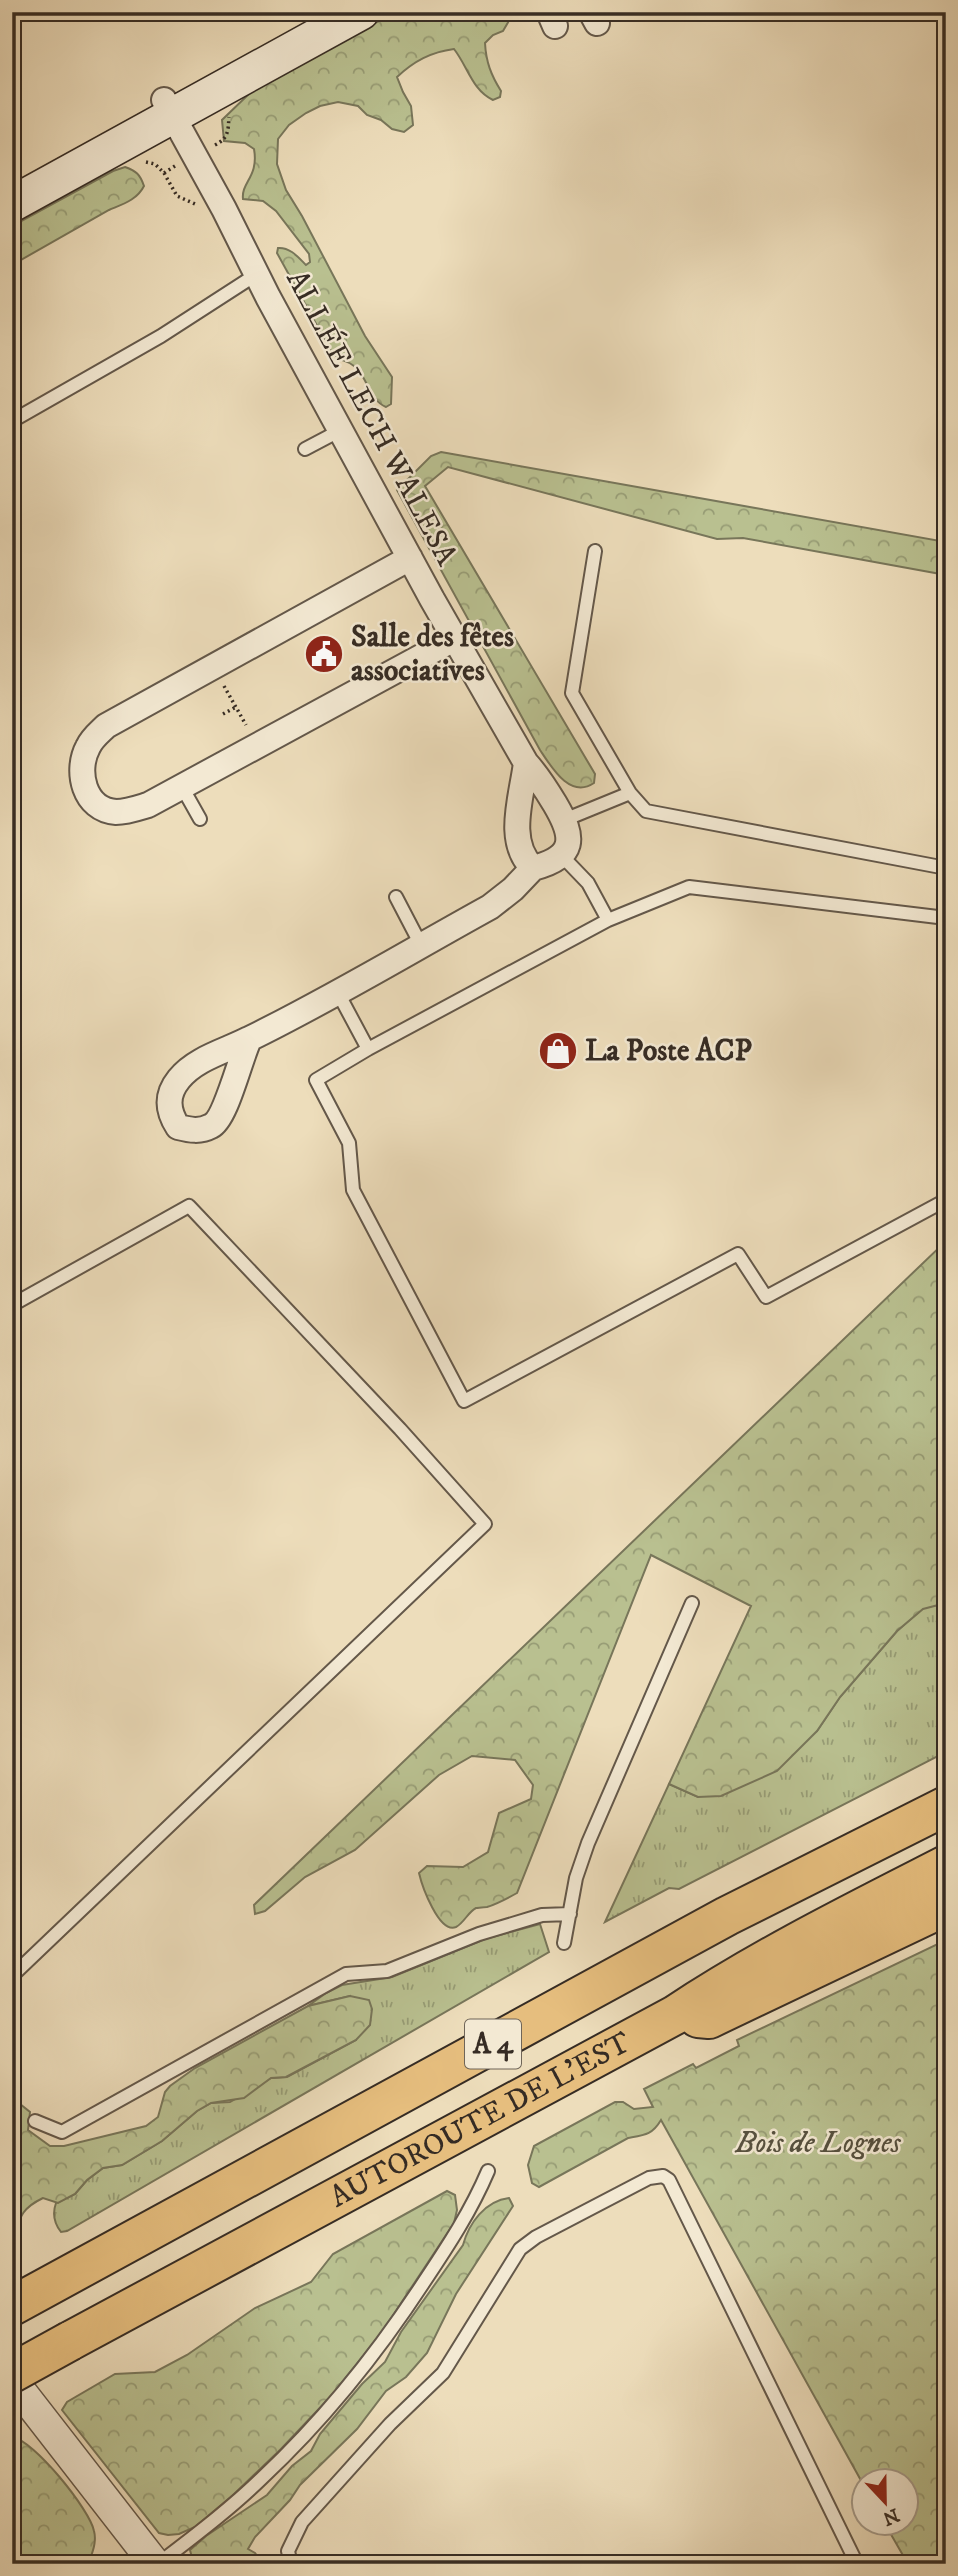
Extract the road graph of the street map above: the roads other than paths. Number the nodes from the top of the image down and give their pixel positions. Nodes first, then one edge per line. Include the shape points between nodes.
1 (321, 12) edge
2 (361, 12) edge
3 (168, 108) junction
4 (12, 181) edge
5 (12, 204) edge
6 (257, 274) junction
7 (12, 421) edge
8 (341, 430) junction
9 (305, 449) dead end
10 (595, 551) dead end
11 (410, 558) junction
12 (454, 639) junction
13 (526, 763) junction
14 (182, 786) junction
15 (630, 793) junction
16 (200, 819) dead end
17 (564, 820) junction
18 (562, 856) junction
19 (533, 868) junction
20 (946, 868) edge
21 (396, 897) dead end
22 (946, 918) edge
23 (608, 920) junction
24 (422, 944) junction
25 (337, 991) junction
26 (249, 1040) dead end
27 (368, 1049) junction
28 (946, 1200) edge
29 (12, 1305) edge
30 (692, 1603) dead end
31 (946, 1806) edge
32 (946, 1865) edge
33 (946, 1906) edge
34 (570, 1914) junction
35 (564, 1943) dead end
36 (12, 1976) edge
37 (675, 2015) junction
38 (35, 2121) dead end
39 (488, 2171) dead end
40 (28, 2297) edge
41 (12, 2373) edge
42 (12, 2381) edge
43 (156, 2564) edge
44 (291, 2564) edge
45 (857, 2564) edge

1 - 3 main road
2 - 3 main road
3 - 4 main road
3 - 5 main road
3 - 6 street, ALLÉE LECH WALESA
6 - 7 lane via 161,336
6 - 8 street, ALLÉE LECH WALESA
8 - 9 lane
8 - 11 street, ALLÉE LECH WALESA
10 - 15 lane via 572,693
11 - 12 street, ALLÉE LECH WALESA
11 - 14 street via 106,726 86,750 82,784 89,797 114,812 148,805
12 - 13 street, ALLÉE LECH WALESA
12 - 14 street
13 - 17 street, ALLÉE LECH WALESA via 541,779
13 - 19 street via 518,847
14 - 16 lane
15 - 17 lane
15 - 20 lane via 646,811
17 - 18 street, ALLÉE LECH WALESA via 569,844
18 - 19 street
18 - 23 lane via 588,883
19 - 24 street via 490,907
21 - 24 lane
22 - 23 lane via 689,887
23 - 27 lane
24 - 25 street
25 - 26 street
25 - 27 lane
27 - 28 lane via 316,1080 349,1143 353,1191 464,1401 738,1254 766,1297
29 - 36 lane via 189,1206 485,1524
30 - 34 lane via 588,1843
31 - 40 highway, AUTOROUTE DE L’EST / A 4 via 727,1916
32 - 37 highway, AUTOROUTE DE L’EST / A 4 via 720,1985
33 - 37 highway via 709,2019
34 - 35 lane
34 - 38 lane via 542,1915 479,1934 387,1971 346,1974 62,2132
37 - 41 highway, AUTOROUTE DE L’EST / A 4, bridge
39 - 43 lane via 477,2199 401,2317 328,2411 260,2481
42 - 43 street
44 - 45 lane via 288,2551 302,2522 443,2373 520,2249 649,2178 663,2176 669,2180

